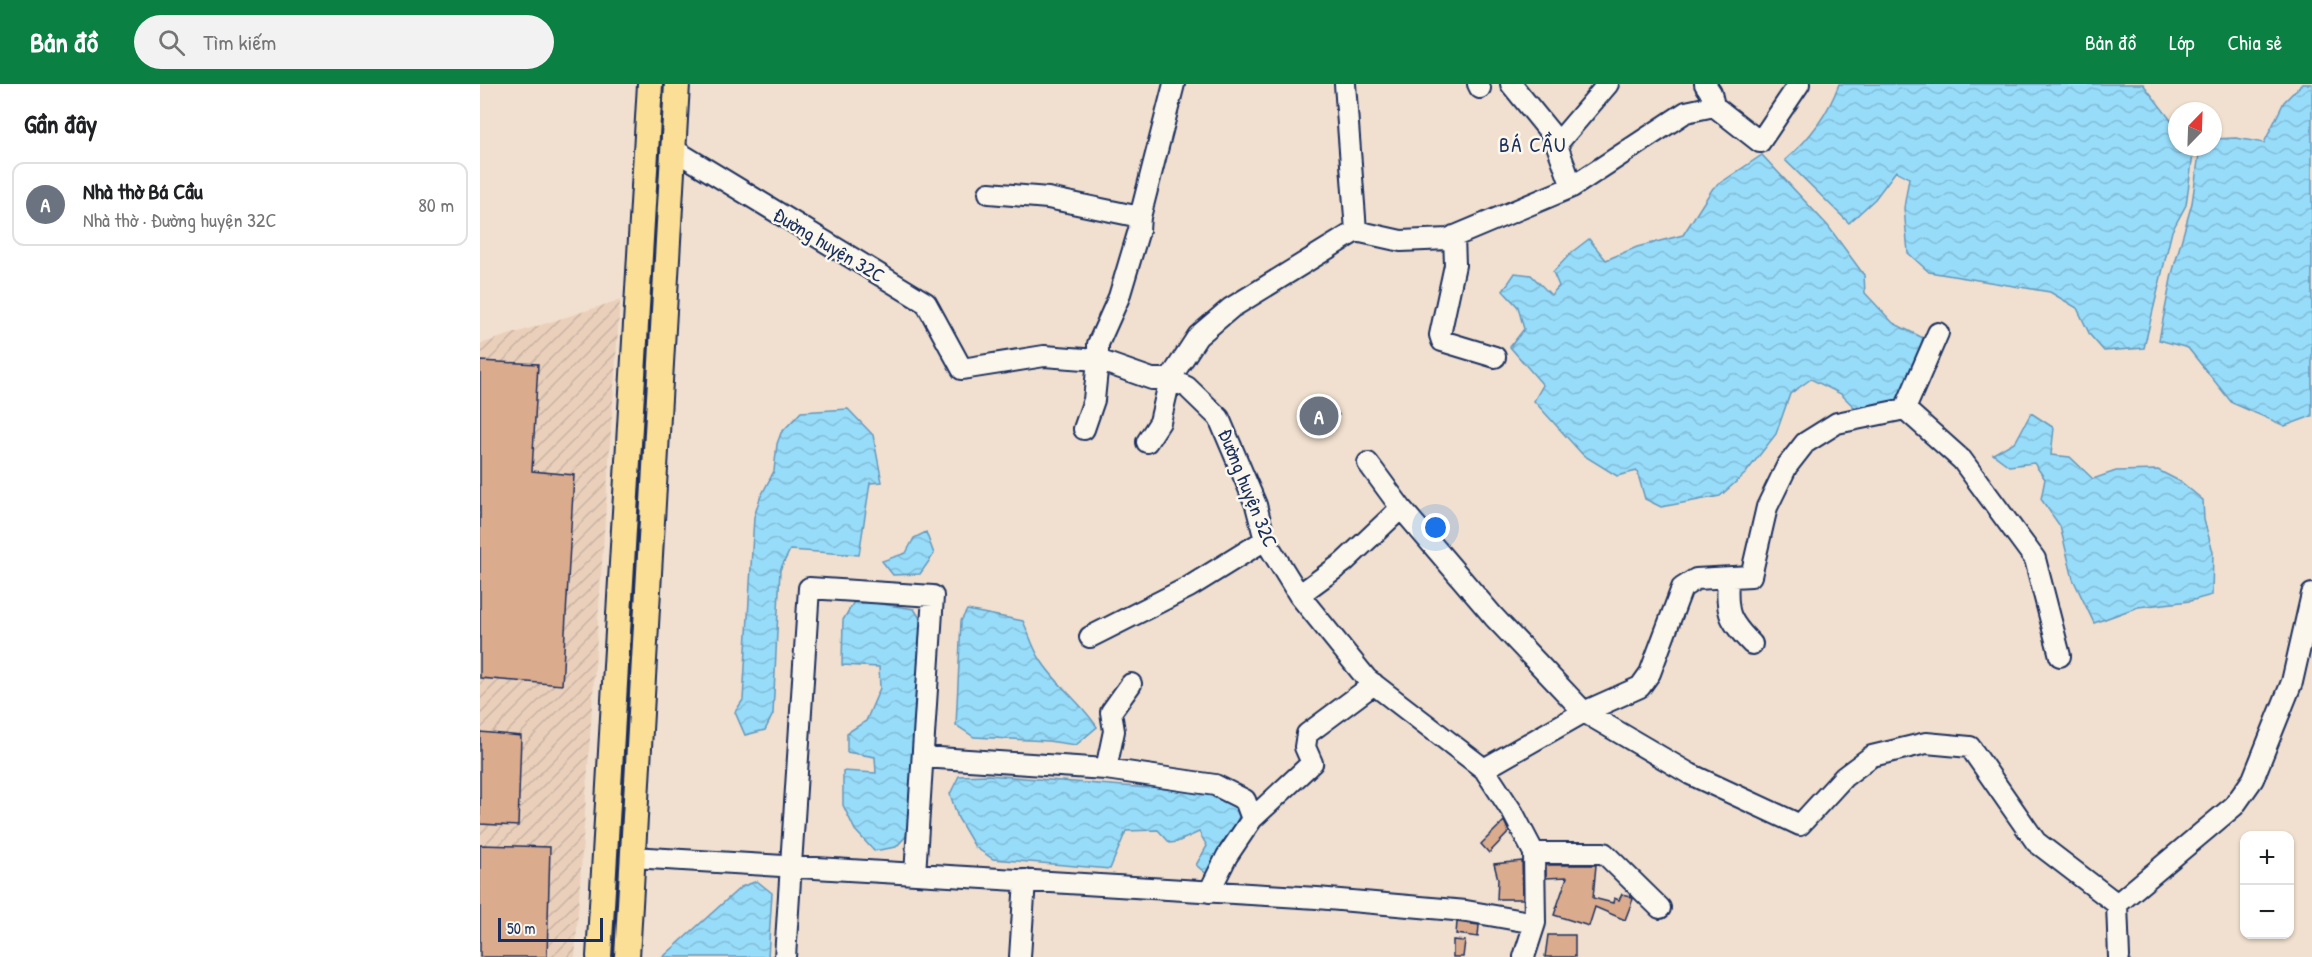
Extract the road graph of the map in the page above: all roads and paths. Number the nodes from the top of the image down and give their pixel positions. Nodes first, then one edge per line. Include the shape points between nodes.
1 (650, 84) edge
2 (677, 84) edge
3 (1174, 84) edge
4 (1345, 84) edge
5 (1511, 84) edge
6 (1608, 84) edge
7 (1705, 84) edge
8 (1799, 84) edge
9 (1714, 106) junction
10 (1557, 144) junction
11 (673, 149) junction
12 (1572, 187) junction
13 (989, 193) dead end
14 (1140, 217) junction
15 (1356, 231) junction
16 (1454, 236) junction
17 (1938, 333) dead end
18 (634, 352) junction
19 (661, 353) junction
20 (1495, 357) dead end
21 (1098, 360) junction
22 (1170, 379) junction
23 (1905, 409) junction
24 (1084, 429) dead end
25 (1147, 442) dead end
26 (1368, 463) dead end
27 (1401, 508) junction
28 (1265, 540) junction
29 (1728, 578) junction
30 (2312, 594) edge
31 (1299, 596) junction
32 (1090, 637) dead end
33 (1752, 644) dead end
34 (2060, 656) dead end
35 (1131, 684) dead end
36 (1374, 684) junction
37 (1584, 711) junction
38 (923, 757) junction
39 (1106, 769) junction
40 (1484, 769) junction
41 (1252, 819) junction
42 (1534, 853) junction
43 (633, 857) junction
44 (791, 866) junction
45 (915, 874) junction
46 (1025, 880) junction
47 (1209, 892) junction
48 (2117, 904) junction
49 (1660, 908) dead end
50 (1535, 923) junction
51 (599, 957) edge
52 (627, 957) edge
53 (785, 957) edge
54 (1020, 957) edge
55 (1524, 957) edge
56 (2119, 957) edge

1 - 18 main road
2 - 11 main road
3 - 14 street
4 - 15 street
5 - 10 street
6 - 10 street
7 - 9 street
8 - 9 street via 1760,142
9 - 12 street via 1686,112
10 - 12 street
11 - 19 main road
11 - 21 street, Đường huyện 32C via 926,303 962,369 1044,356
12 - 16 street
13 - 14 street via 1048,198
14 - 21 street via 1119,297 1098,344
15 - 16 street via 1401,240
15 - 22 street via 1230,308 1198,336
16 - 20 street via 1455,265 1442,341
17 - 23 street
18 - 19 main road
18 - 51 main road
19 - 43 main road
21 - 22 street, Đường huyện 32C via 1152,379
21 - 24 street via 1094,400
22 - 25 street via 1160,422
22 - 28 street, Đường huyện 32C via 1187,387 1220,418 1256,505
23 - 29 street via 1837,423 1804,443 1787,466 1767,507 1751,576
23 - 34 street via 1962,460 2034,558
26 - 27 street
27 - 31 street via 1344,562
27 - 37 street via 1494,616
28 - 31 street, Đường huyện 32C
28 - 32 street via 1190,587
29 - 33 street via 1727,606 1735,627
29 - 37 street via 1696,579 1682,588 1650,673 1640,687
30 - 48 street via 2292,681 2253,778 2234,806
31 - 36 street, Đường huyện 32C
35 - 39 street via 1111,712 1114,731
36 - 40 street, Đường huyện 32C
36 - 41 street via 1306,734 1305,747 1312,763
37 - 40 street
37 - 48 street via 1689,774 1800,825 1844,777 1872,756 1926,743 1970,747 2036,842
38 - 39 street
38 - 44 street via 933,596 809,588
38 - 45 street
39 - 41 street via 1215,785 1245,800
40 - 42 street, Đường huyện 32C
41 - 47 street
42 - 49 street via 1604,853
42 - 50 street, Đường huyện 32C
43 - 44 street
43 - 52 main road
44 - 45 street
44 - 53 street
45 - 46 street
46 - 47 street
46 - 54 street
47 - 50 street via 1466,911
48 - 56 street
50 - 55 street, Đường huyện 32C

